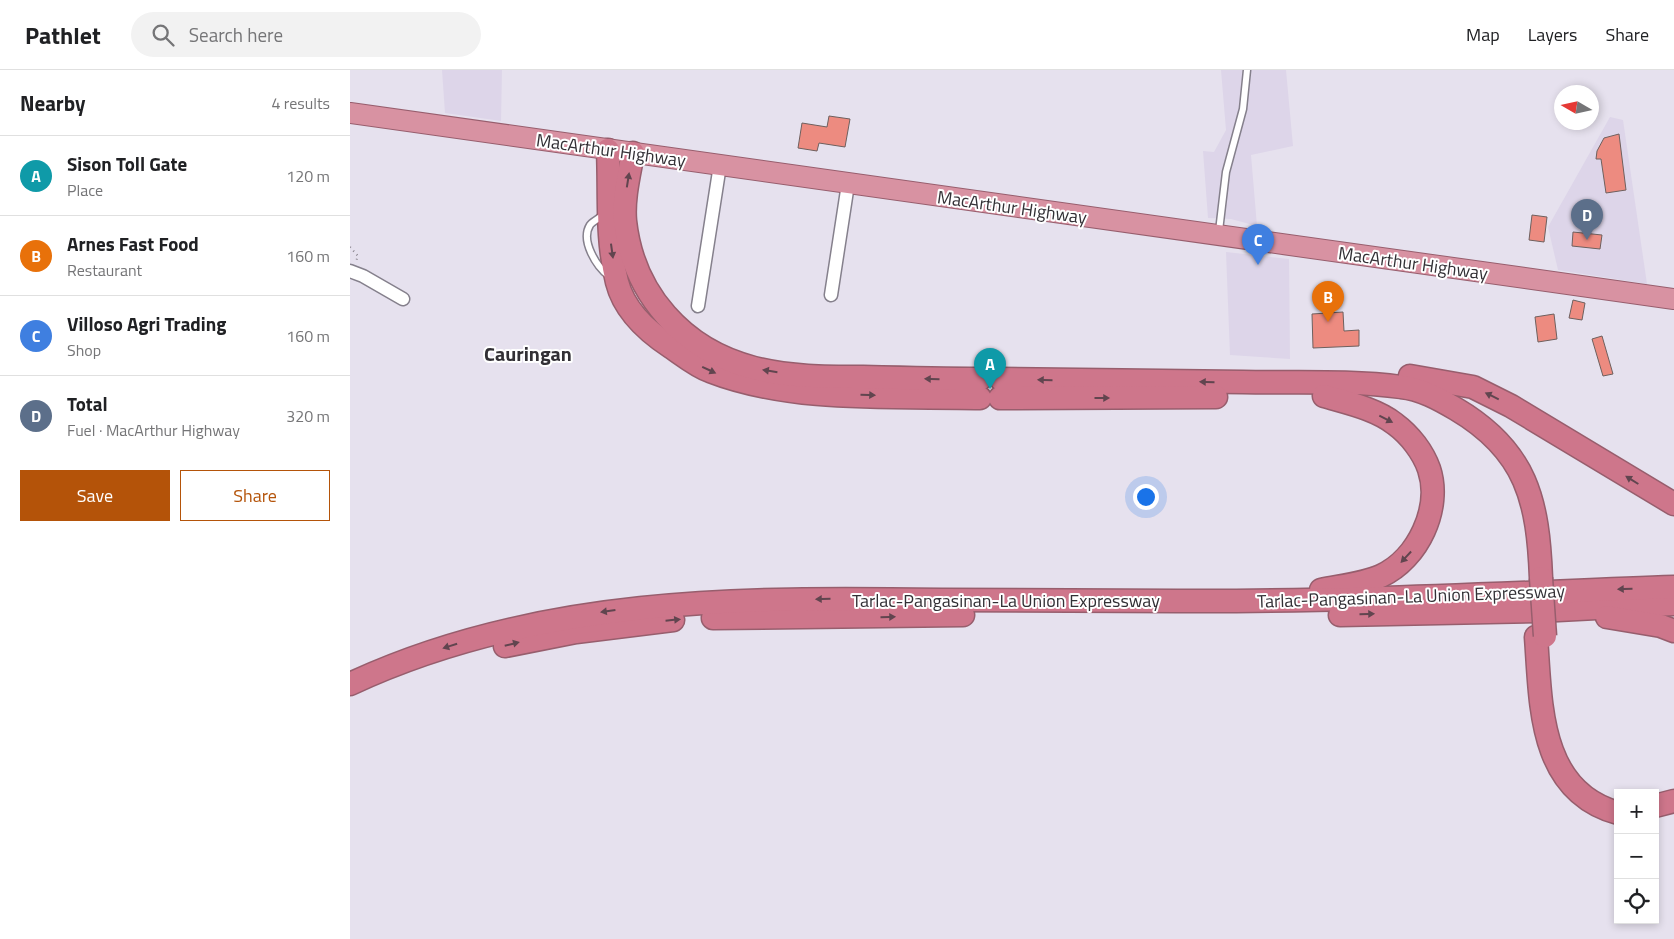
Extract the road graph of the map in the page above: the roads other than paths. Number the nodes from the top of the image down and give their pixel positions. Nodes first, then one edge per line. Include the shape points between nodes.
1 (1248, 70) edge
2 (350, 113) edge
3 (608, 150) junction
4 (633, 154) junction
5 (720, 166) junction
6 (848, 184) junction
7 (616, 219) junction
8 (1218, 235) junction
9 (352, 271) edge
10 (831, 295) dead end
11 (403, 299) dead end
12 (1674, 300) edge
13 (698, 306) dead end
14 (990, 389) junction
15 (1325, 390) junction
16 (1674, 504) edge
17 (1674, 587) edge
18 (1274, 602) junction
19 (1674, 604) edge
20 (855, 608) junction
21 (1539, 611) junction
22 (1674, 631) edge
23 (1541, 636) junction
24 (350, 684) edge
25 (350, 698) edge
26 (1614, 800) edge
27 (1674, 801) edge
28 (1659, 805) edge
29 (1614, 811) edge
30 (1674, 815) edge
31 (1659, 817) edge

1 - 8 lane via 1243,109 1226,172
2 - 3 highway, MacArthur Highway
3 - 4 highway, MacArthur Highway
3 - 7 highway
4 - 5 highway, MacArthur Highway
7 -> 4 highway
5 - 6 highway, MacArthur Highway
5 - 13 street
6 - 8 highway, MacArthur Highway
6 - 10 street
14 -> 7 highway via 805,376 753,368 712,352 670,320 651,299
7 -> 14 highway via 617,282 638,320 660,340 708,370 749,385 805,394
8 - 12 highway, MacArthur Highway
9 - 11 street
14 - 15 highway
16 -> 15 highway via 1511,406 1473,387 1404,376
15 -> 18 highway via 1395,423 1420,449 1429,471 1432,492 1429,515 1421,538 1404,560 1381,576
15 - 23 highway via 1399,399 1427,407 1462,424 1488,447 1509,472 1522,502 1537,578
17 -> 18 highway, Tarlac-Pangasinan-La Union Expressway
18 - 20 highway, Tarlac-Pangasinan-La Union Expressway
19 - 21 highway, Tarlac-Pangasinan-La Union Expressway
20 -> 21 highway, Tarlac-Pangasinan-La Union Expressway via 1028,614 1284,616
20 -> 24 highway, Tarlac-Pangasinan-La Union Expressway via 684,604 574,616 465,641 389,666
25 -> 20 highway, Tarlac-Pangasinan-La Union Expressway via 398,678 468,656 576,632 694,619
21 - 22 highway via 1578,618 1615,617
23 - 26 highway via 1552,712 1565,756 1572,770 1587,784
23 - 29 highway via 1541,710 1558,769 1583,796
27 - 28 highway
30 - 31 highway

